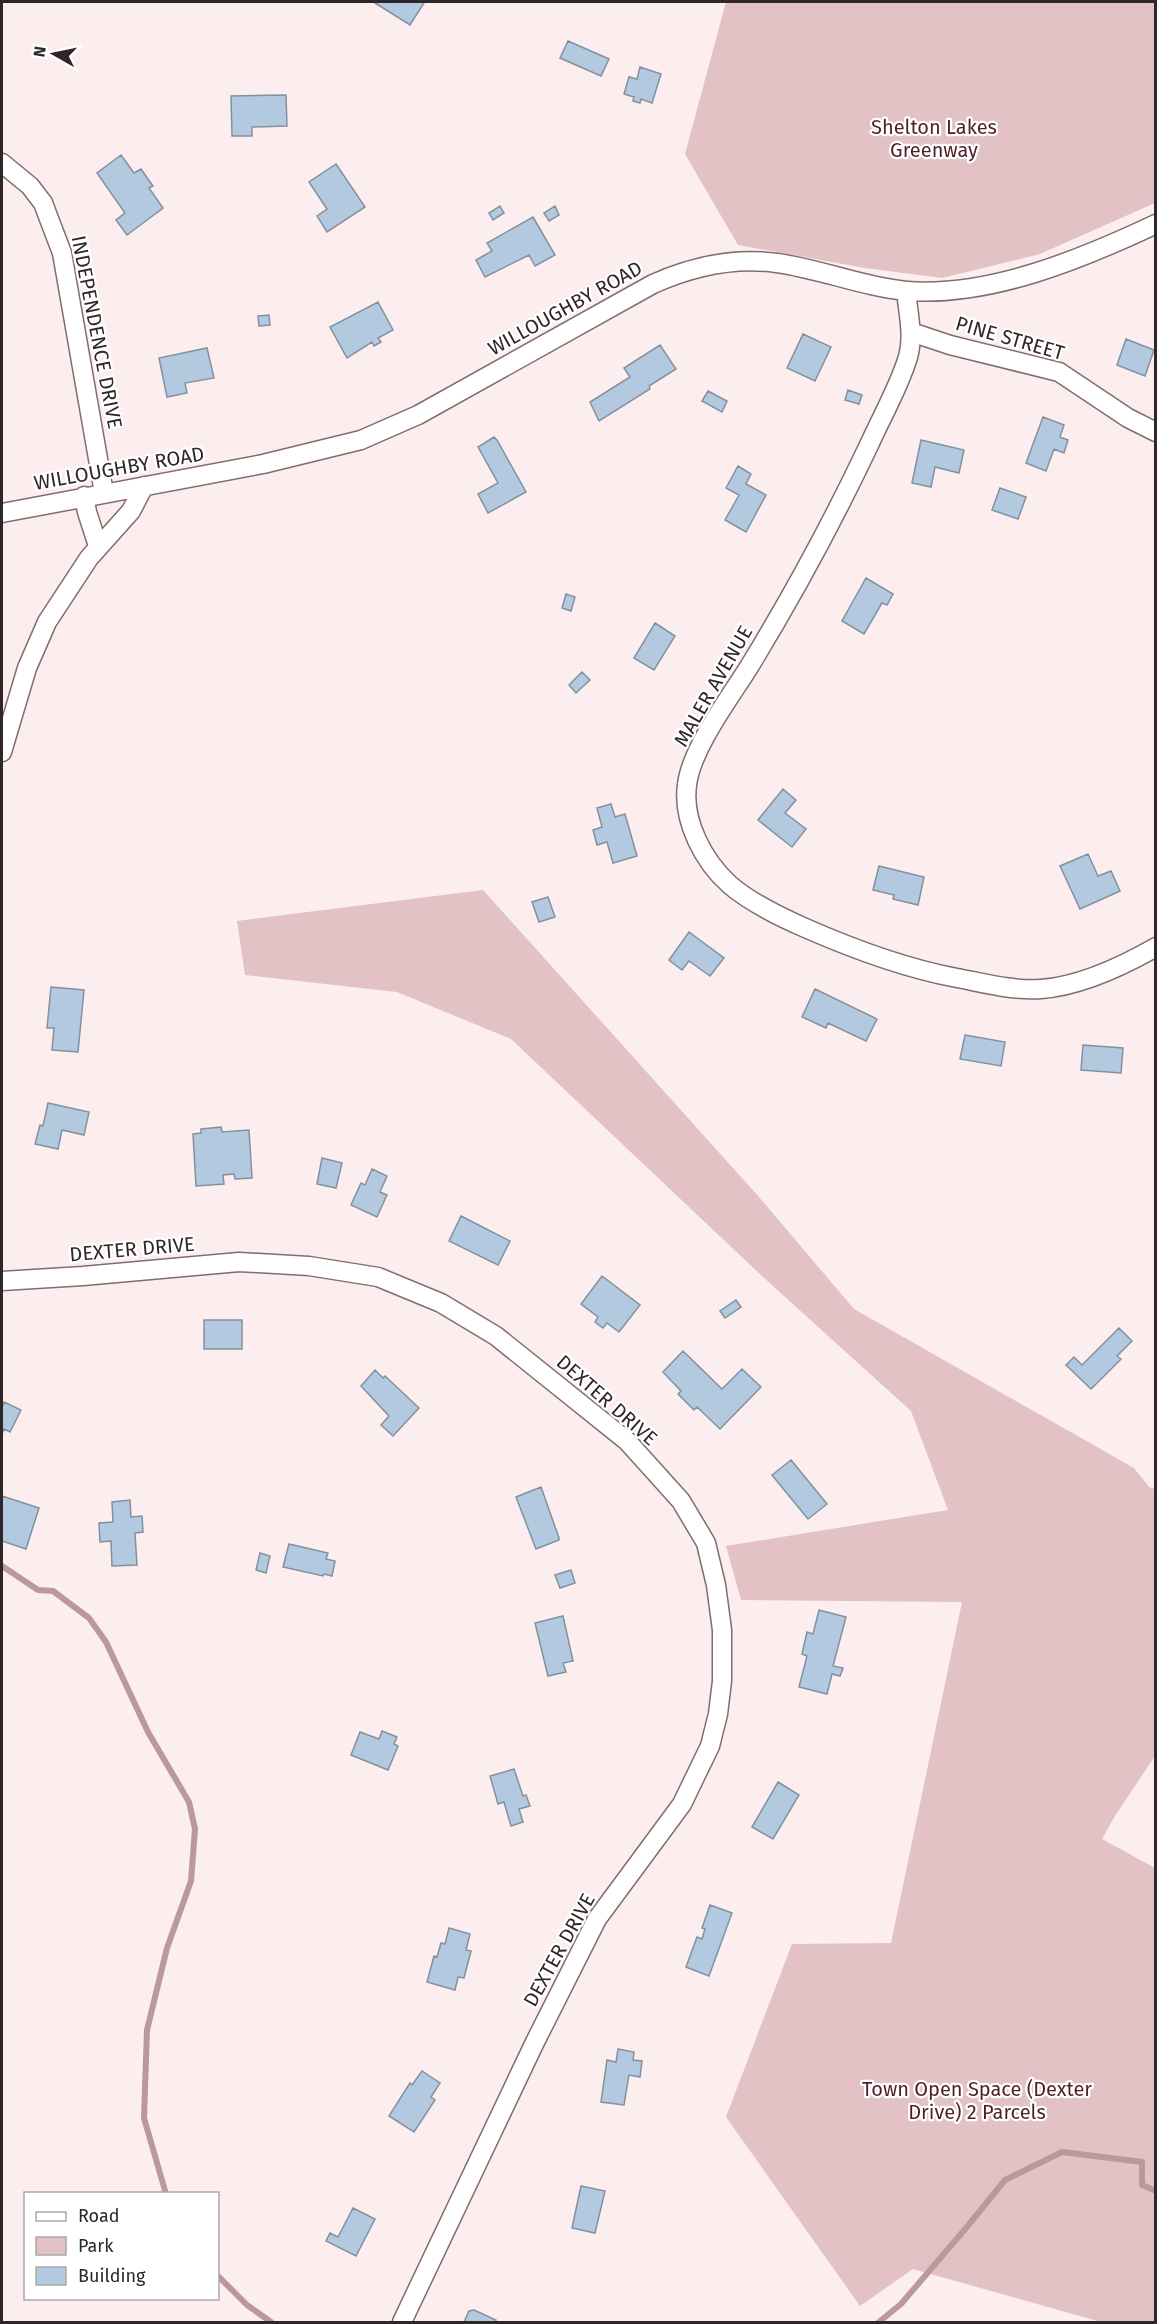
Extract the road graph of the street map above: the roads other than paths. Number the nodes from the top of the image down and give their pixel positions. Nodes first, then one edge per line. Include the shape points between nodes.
1 (2, 163) edge
2 (1155, 224) edge
3 (906, 291) junction
4 (911, 332) junction
5 (1155, 432) edge
6 (144, 486) junction
7 (104, 493) junction
8 (84, 496) junction
9 (2, 513) edge
10 (98, 546) junction
11 (2, 752) edge
12 (1155, 947) edge
13 (2, 1281) edge
14 (402, 2322) edge

1 - 7 street, INDEPENDENCE DRIVE via 30,186 43,203 62,253
2 - 3 street, WILLOUGHBY ROAD via 1071,260 1017,277 963,288
3 - 4 street, MALER AVENUE
3 - 6 street, WILLOUGHBY ROAD via 777,263 740,261 693,269 653,284 427,410 361,440
4 - 5 street, PINE STREET via 1059,372
4 - 12 street, MALER AVENUE via 909,356 860,463 786,606 705,737 690,770 687,802 696,837 731,885 779,916 862,952 934,973 1006,987 1041,989 1090,978
6 - 7 street, WILLOUGHBY ROAD
6 - 10 street via 131,511
7 - 8 street, WILLOUGHBY ROAD
8 - 9 street, WILLOUGHBY ROAD
8 - 10 street
10 - 11 street via 38,640
13 - 14 street, DEXTER DRIVE via 239,1262 309,1266 378,1277 441,1303 496,1336 627,1441 681,1501 706,1543 722,1630 722,1681 710,1746 682,1804 597,1919

